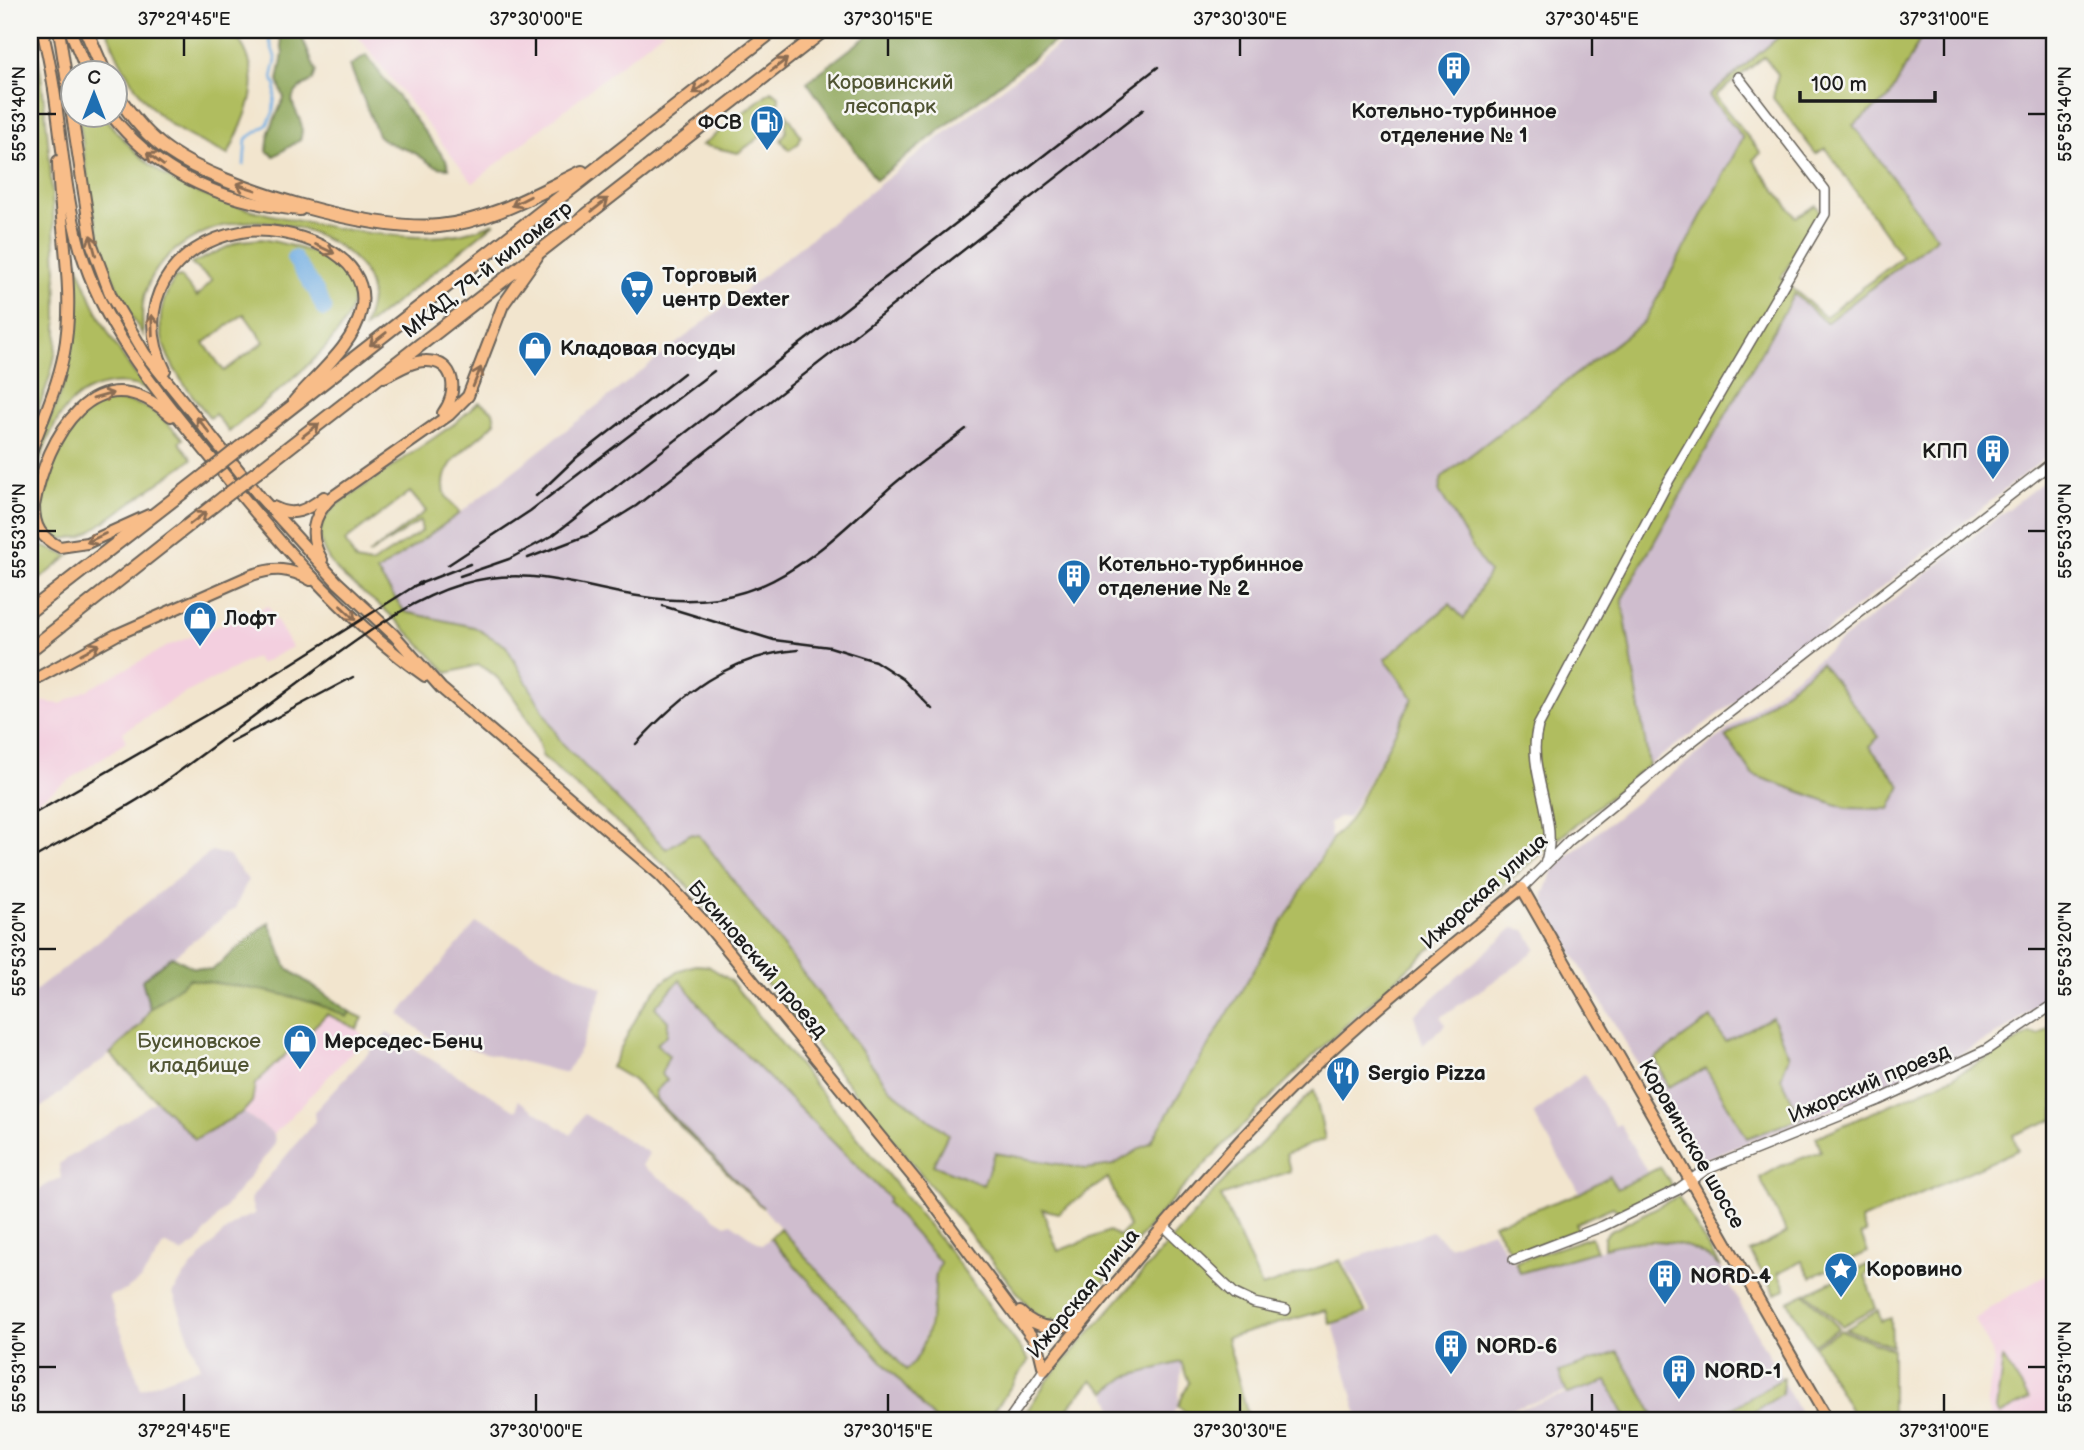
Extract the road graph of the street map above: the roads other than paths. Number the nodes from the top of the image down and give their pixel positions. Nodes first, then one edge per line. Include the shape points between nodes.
1 (42, 30) edge
2 (59, 30) edge
3 (70, 30) edge
4 (86, 30) edge
5 (774, 30) edge
6 (824, 30) edge
7 (82, 60) edge
8 (99, 60) edge
9 (1738, 77) dead end
10 (130, 111) edge
11 (57, 119) junction
12 (125, 130) edge
13 (605, 161) junction
14 (335, 213) junction
15 (544, 248) junction
16 (372, 383) junction
17 (174, 388) junction
18 (282, 414) junction
19 (191, 434) junction
20 (30, 454) edge
21 (2054, 461) edge
22 (261, 498) junction
23 (159, 511) junction
24 (337, 582) junction
25 (317, 583) junction
26 (30, 611) edge
27 (30, 650) edge
28 (30, 682) edge
29 (441, 688) junction
30 (1545, 864) junction
31 (1522, 888) junction
32 (2054, 1004) edge
33 (1691, 1180) junction
34 (1164, 1226) junction
35 (1514, 1260) dead end
36 (1003, 1296) junction
37 (1286, 1310) dead end
38 (1089, 1315) junction
39 (1044, 1370) junction
40 (1009, 1420) edge
41 (1828, 1420) edge

1 - 11 main road
17 -> 2 main road via 125,322 92,245
3 - 7 main road
4 - 8 highway
5 -> 13 highway, МКАД, 79-й километр
15 -> 6 highway, МКАД, 79-й километр
9 - 30 street via 1825,190 1825,214 1669,480 1538,726 1535,746 1550,834
14 -> 10 highway via 230,182 191,164 150,136
11 - 19 main road via 74,222 93,284 120,340
11 - 20 main road via 66,337 58,376
14 -> 12 main road via 242,200 185,179 144,151
13 -> 14 highway via 505,210 458,223 417,226
13 -> 18 highway, МКАД, 79-й километр
15 - 16 highway, МКАД, 79-й километр
24 -> 15 main road via 314,546 314,522 320,509 449,415 468,396 503,305
16 - 22 main road via 430,360 446,369 454,395 443,413 309,509 285,512
27 -> 16 highway, МКАД, 79-й километр, bridge
17 -> 18 main road via 151,330 163,282 190,254 220,239 253,230 284,235 327,249 347,262 358,279 362,301 351,335
22 -> 17 main road
18 - 23 highway, МКАД, 79-й километр, bridge
23 -> 19 main road via 87,543 60,547 42,536 34,506 67,419 93,398 124,392 139,395 155,402
19 - 25 main road
21 - 30 street, Ижорская улица via 1672,757
22 - 24 main road
23 - 26 highway, МКАД, 79-й километр
24 - 29 main road via 394,635
28 -> 25 main road via 116,635 263,571 288,569
25 -> 29 main road via 387,649
29 - 36 main road, Бусиновский проезд via 660,876 709,927 918,1183
30 - 31 street, Ижорская улица
31 - 33 main road, Коровинское шоссе
31 - 34 main road, Ижорская улица via 1291,1088
32 - 33 street, Ижорский проезд via 1986,1050 1879,1100 1705,1170
33 - 35 street, Ижорский проезд via 1603,1226
33 - 41 main road, Коровинское шоссе
34 - 37 street via 1235,1294
34 - 38 main road, Ижорская улица
36 - 38 main road via 1039,1325 1063,1327
36 - 39 main road via 1038,1345
38 - 39 main road, Ижорская улица
39 - 40 street, Ижорская улица

